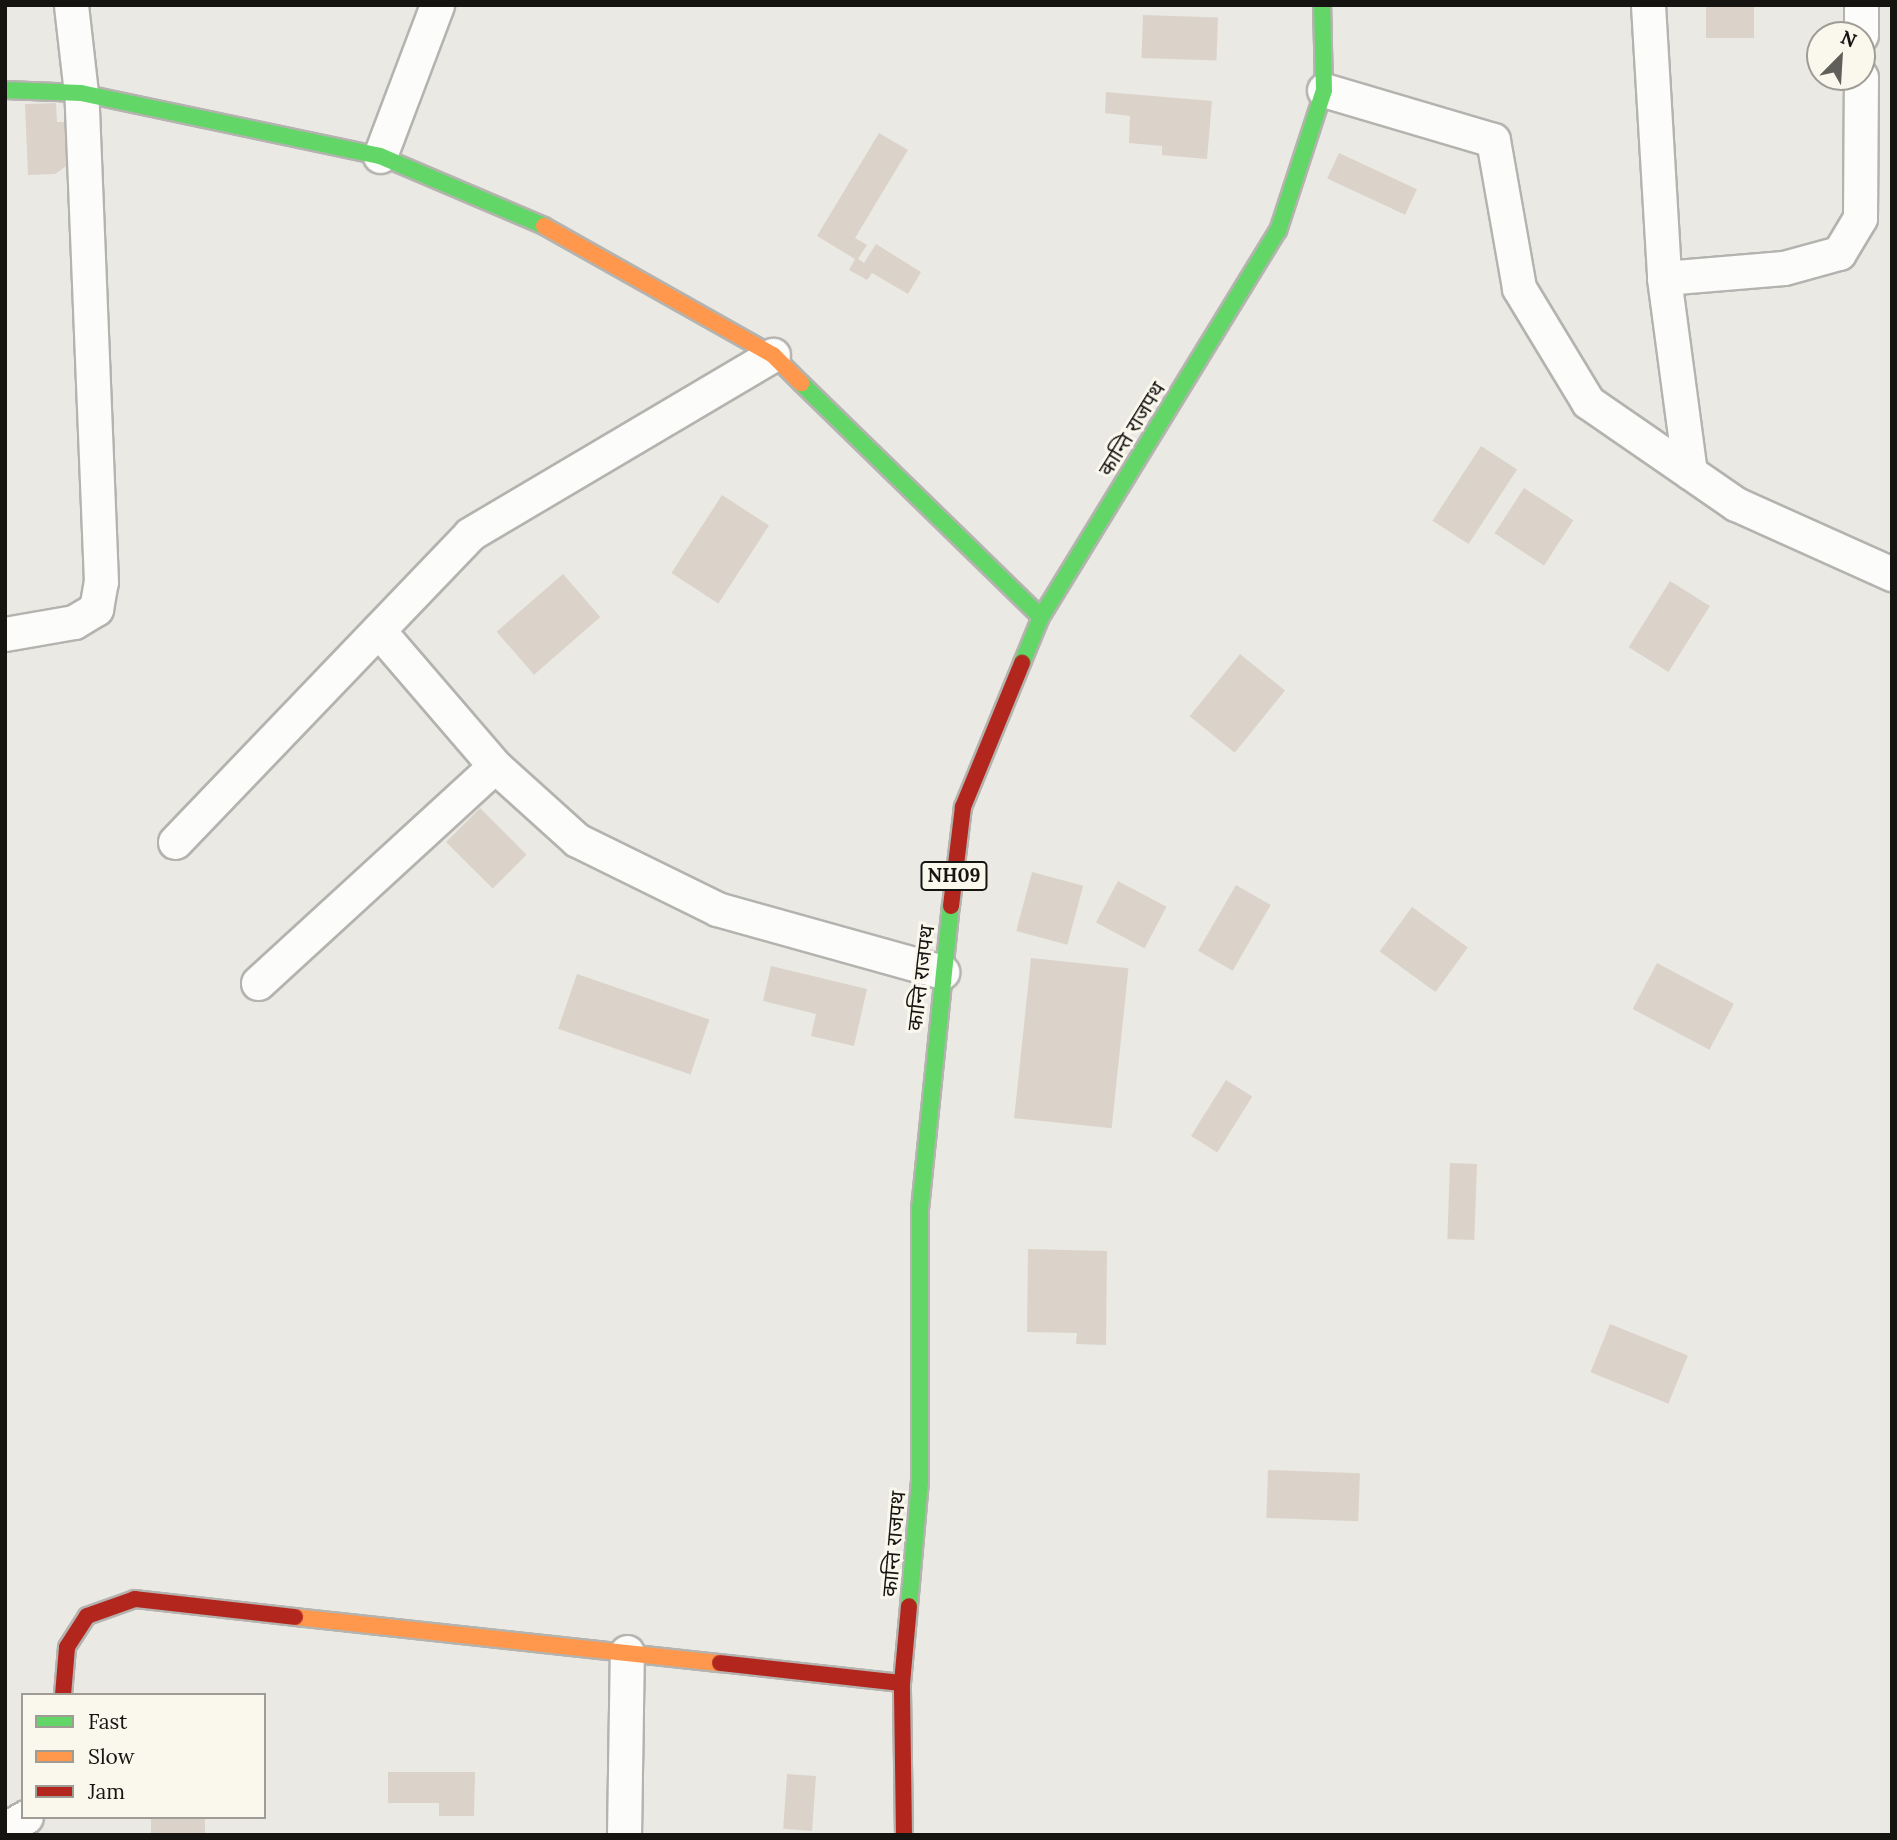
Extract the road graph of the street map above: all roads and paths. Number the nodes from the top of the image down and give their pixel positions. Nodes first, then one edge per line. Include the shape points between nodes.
1 (71, 5) edge
2 (437, 5) edge
3 (1322, 5) edge
4 (1648, 5) edge
5 (5, 90) edge
6 (1324, 90) junction
7 (1861, 91) edge
8 (81, 93) junction
9 (380, 156) junction
10 (1664, 278) junction
11 (773, 355) junction
12 (1690, 472) junction
13 (1892, 574) edge
14 (1041, 617) junction
15 (378, 631) junction
16 (5, 634) edge
17 (495, 766) junction
18 (175, 842) dead end
19 (942, 972) junction
20 (258, 984) dead end
21 (627, 1652) junction
22 (902, 1683) junction
23 (63, 1693) edge
24 (22, 1819) edge
25 (5, 1829) edge
26 (624, 1835) edge
27 (904, 1835) edge

1 - 8 street
2 - 9 street
3 - 6 street, कान्ति राजपथ / NH09
4 - 10 street
5 - 8 street
6 - 12 street via 1493,140 1519,288 1588,402
6 - 14 street, कान्ति राजपथ / NH09 via 1278,231
7 - 10 street via 1860,218 1839,253 1784,268
8 - 9 street
8 - 16 street via 101,582 96,609 74,622
9 - 11 street via 531,219
10 - 12 street
11 - 14 street
11 - 15 street via 470,534
12 - 13 street via 1736,504
14 - 19 street, कान्ति राजपथ / NH09 via 963,807
15 - 17 street
15 - 18 street
17 - 19 street via 577,840 717,909
17 - 20 street
19 - 22 street, कान्ति राजपथ / NH09 via 920,1209 920,1481
21 - 22 street
21 - 23 street via 135,1599 87,1616 67,1647
21 - 26 street
22 - 27 street, कान्ति राजपथ / NH09
24 - 25 street

